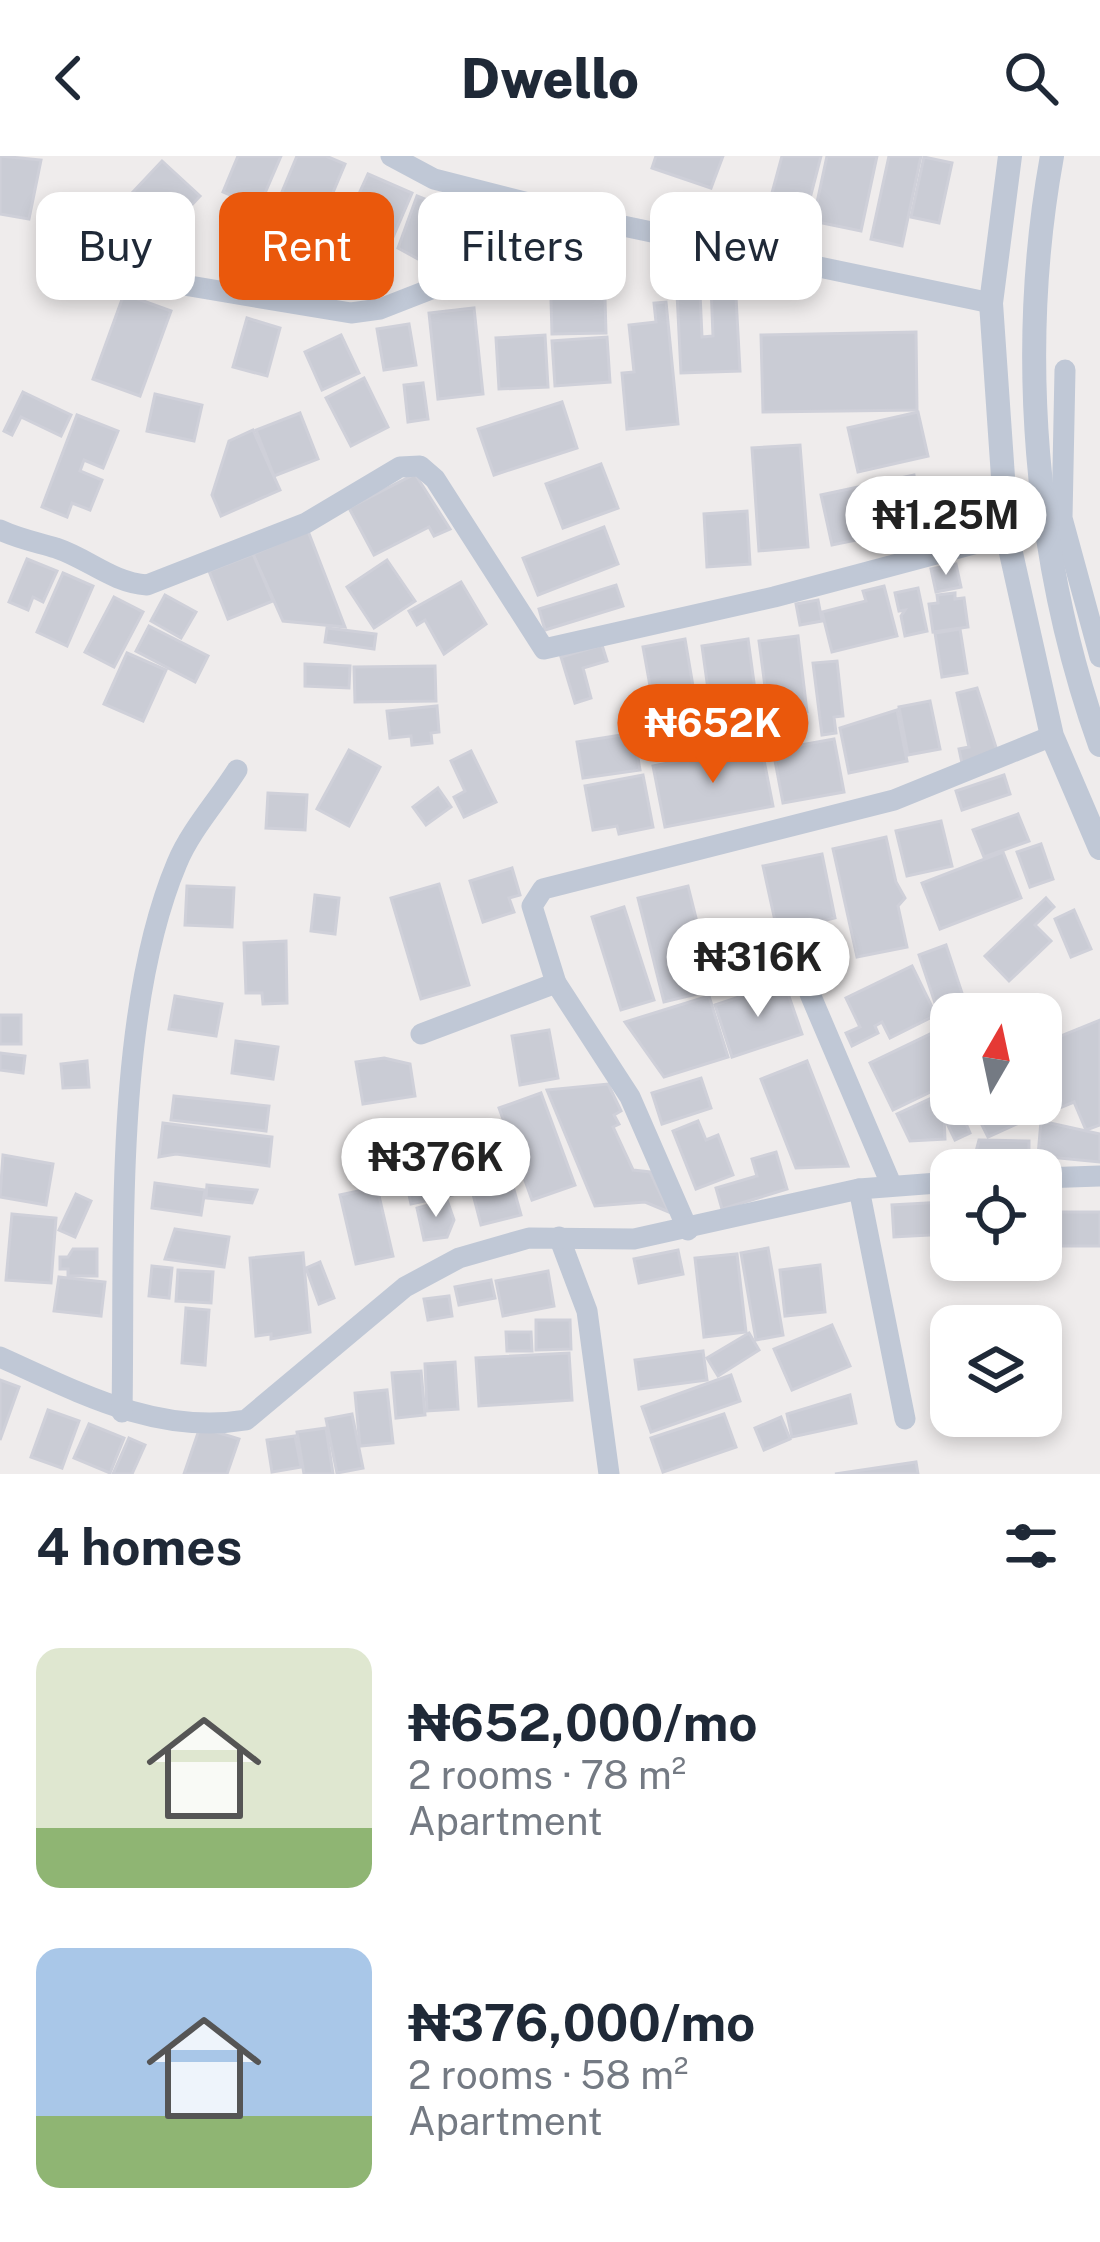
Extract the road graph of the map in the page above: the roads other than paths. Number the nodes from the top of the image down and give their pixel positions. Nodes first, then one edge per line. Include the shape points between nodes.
1 (391, 156) edge
2 (1010, 156) edge
3 (1052, 156) edge
4 (485, 192) edge
5 (626, 227) edge
6 (195, 287) edge
7 (418, 294) edge
8 (992, 303) junction
9 (1064, 370) dead end
10 (0, 530) edge
11 (1007, 535) junction
12 (1100, 657) edge
13 (1052, 736) junction
14 (1100, 745) edge
15 (237, 770) dead end
16 (1100, 848) edge
17 (556, 983) junction
18 (810, 994) dead end
19 (421, 1034) dead end
20 (1100, 1176) edge
21 (1062, 1177) edge
22 (930, 1183) edge
23 (891, 1184) junction
24 (859, 1189) junction
25 (688, 1230) junction
26 (559, 1237) junction
27 (0, 1357) edge
28 (122, 1412) junction
29 (905, 1419) dead end
30 (610, 1474) edge

1 - 4 street via 434,179
2 - 8 street
3 - 14 street via 1039,227 1039,441 1069,657
5 - 8 street
6 - 7 street via 351,313
8 - 11 street
9 - 12 street via 1062,518
10 - 11 street via 124,583 147,585 306,523 400,467 420,466 436,478 544,650
11 - 13 street
13 - 16 street
13 - 17 street via 894,800 543,889 532,905
15 - 28 street via 178,858 141,1008 127,1139
17 - 19 street
17 - 25 street via 630,1097
18 - 23 street
20 - 21 street
22 - 23 street
23 - 24 street
24 - 25 street
24 - 29 street
25 - 26 street
26 - 28 street via 529,1238 428,1271 246,1420
26 - 30 street via 587,1310
27 - 28 street

